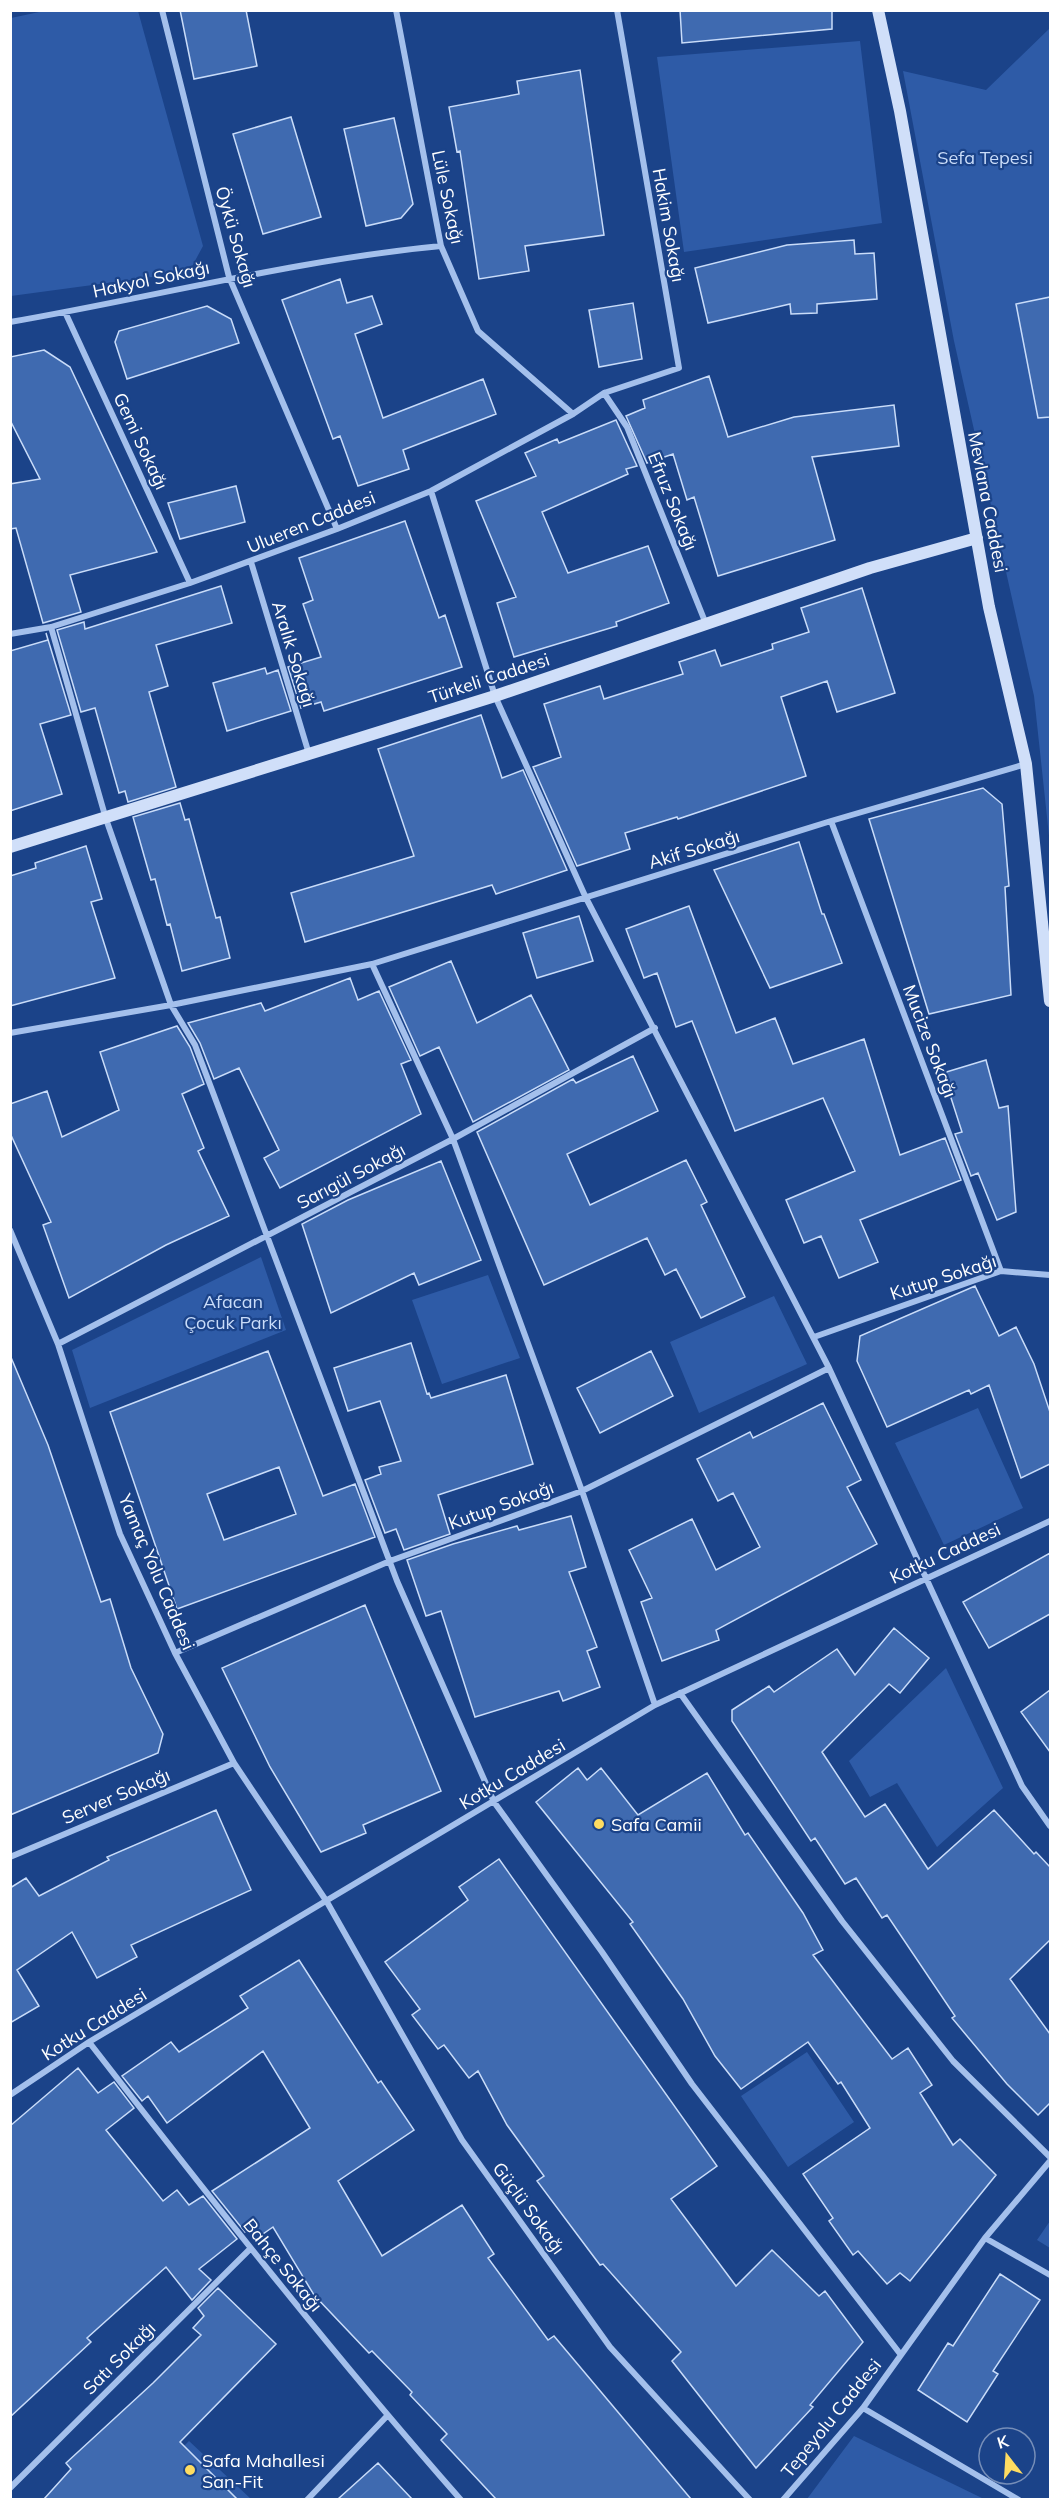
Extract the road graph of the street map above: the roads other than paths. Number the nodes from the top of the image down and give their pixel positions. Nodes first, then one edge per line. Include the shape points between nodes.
1 (162, 10) edge
2 (396, 10) edge
3 (617, 10) edge
4 (878, 10) edge
5 (441, 246) junction
6 (229, 278) junction
7 (65, 312) junction
8 (10, 322) edge
9 (604, 393) junction
10 (573, 414) junction
11 (432, 491) junction
12 (337, 529) junction
13 (977, 538) junction
14 (251, 562) junction
15 (190, 583) junction
16 (706, 624) junction
17 (51, 627) junction
18 (10, 634) edge
19 (495, 696) junction
20 (309, 754) junction
21 (1026, 764) junction
22 (106, 819) junction
23 (831, 821) junction
24 (10, 847) edge
25 (586, 898) junction
26 (372, 964) junction
27 (1050, 1001) edge
28 (171, 1005) junction
29 (655, 1028) junction
30 (10, 1033) edge
31 (453, 1139) junction
32 (10, 1230) edge
33 (268, 1237) junction
34 (1001, 1271) junction
35 (1050, 1275) edge
36 (814, 1337) junction
37 (58, 1344) junction
38 (829, 1368) junction
39 (582, 1491) junction
40 (1050, 1521) edge
41 (390, 1561) junction
42 (926, 1578) junction
43 (175, 1653) junction
44 (680, 1693) junction
45 (655, 1705) junction
46 (234, 1763) junction
47 (494, 1802) junction
48 (1050, 1826) edge
49 (10, 1857) edge
50 (327, 1902) junction
51 (89, 2042) junction
52 (10, 2095) edge
53 (1050, 2159) edge
54 (985, 2238) junction
55 (250, 2249) junction
56 (1050, 2275) edge
57 (901, 2355) junction
58 (863, 2408) junction
59 (387, 2416) junction
60 (10, 2488) edge
61 (307, 2499) edge
62 (461, 2499) edge
63 (750, 2499) edge
64 (783, 2499) edge
65 (1018, 2499) edge

1 - 6 street, Öykü Sokağı
2 - 5 street, Lüle Sokağı
3 - 9 street, Hakim Sokağı via 679,368
4 - 13 street, Mevlana Caddesi via 900,111
5 - 6 street, Hakyol Sokağı via 375,252
5 - 10 street, Lüle Sokağı via 478,331
6 - 7 street, Hakyol Sokağı
6 - 12 street, Öykü Sokağı
7 - 8 street, Hakyol Sokağı
7 - 15 street, Gemi Sokağı
9 - 10 street, Ulueren Caddesi
9 - 16 street, Efruz Sokağı via 627,426
10 - 11 street, Ulueren Caddesi
11 - 12 street, Ulueren Caddesi
11 - 19 street
12 - 14 street, Ulueren Caddesi
13 - 16 street, Türkeli Caddesi via 870,568
13 - 21 street, Mevlana Caddesi
14 - 15 street, Ulueren Caddesi
14 - 20 street, Aralık Sokağı
15 - 17 street, Ulueren Caddesi
16 - 19 street, Türkeli Caddesi
17 - 18 street, Ulueren Caddesi
17 - 22 street
19 - 20 street, Türkeli Caddesi
19 - 25 street
20 - 22 street, Türkeli Caddesi
21 - 23 street, Akif Sokağı
21 - 27 street, Mevlana Caddesi
22 - 24 street, Türkeli Caddesi
22 - 28 street
23 - 25 street, Akif Sokağı
23 - 34 street, Mucize Sokağı
25 - 26 street, Akif Sokağı
25 - 29 street
26 - 28 street, Akif Sokağı
26 - 31 street
28 - 30 street, Akif Sokağı
28 - 33 street via 195,1045
29 - 31 street, Sarıgül Sokağı
29 - 36 street
31 - 33 street, Sarıgül Sokağı
31 - 39 street
32 - 37 street, Yamaç Yolu Caddesi
33 - 37 street, Sarıgül Sokağı
33 - 41 street
34 - 35 street, Kutup Sokağı
34 - 36 street, Kutup Sokağı
36 - 38 street
37 - 43 street, Yamaç Yolu Caddesi via 120,1534
38 - 39 street, Kutup Sokağı
38 - 42 street
39 - 41 street, Kutup Sokağı
39 - 45 street
40 - 42 street, Kotku Caddesi
41 - 43 street, Kutup Sokağı
41 - 47 street
42 - 44 street, Kotku Caddesi
42 - 48 street via 1022,1786
43 - 46 street, Yamaç Yolu Caddesi
44 - 45 street, Kotku Caddesi
44 - 53 street via 842,1921 952,2061
45 - 47 street, Kotku Caddesi
46 - 49 street, Server Sokağı
46 - 50 street, Yamaç Yolu Caddesi
47 - 50 street, Kotku Caddesi
47 - 57 street via 692,2084
50 - 51 street, Kotku Caddesi
50 - 63 street, Güçlü Sokağı via 462,2140 610,2347
51 - 52 street, Kotku Caddesi
51 - 55 street, Bahçe Sokağı
53 - 54 street, Tepeyolu Caddesi
54 - 56 street
54 - 57 street, Tepeyolu Caddesi
55 - 59 street, Bahçe Sokağı
55 - 60 street, Satı Sokağı
57 - 58 street, Tepeyolu Caddesi
58 - 64 street, Tepeyolu Caddesi
58 - 65 street
59 - 61 street
59 - 62 street, Bahçe Sokağı

